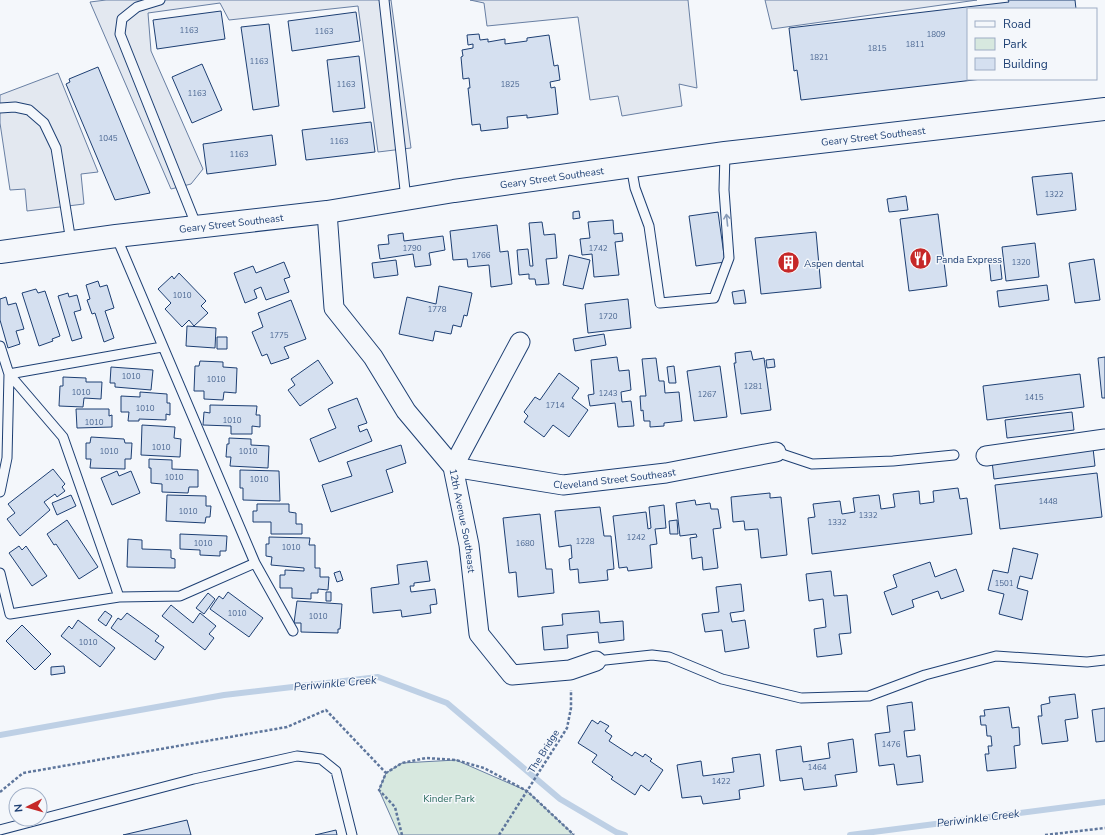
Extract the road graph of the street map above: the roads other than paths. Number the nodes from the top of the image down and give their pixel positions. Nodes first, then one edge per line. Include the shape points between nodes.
1 (160, 0) edge
2 (384, 0) edge
3 (0, 108) edge
4 (1105, 109) edge
5 (725, 153) junction
6 (631, 166) junction
7 (406, 199) junction
8 (327, 212) junction
9 (197, 227) junction
10 (116, 236) junction
11 (71, 242) junction
12 (0, 252) edge
13 (520, 342) dead end
14 (0, 346) edge
15 (162, 347) junction
16 (9, 374) junction
17 (1105, 439) edge
18 (776, 452) joint
19 (954, 455) dead end
20 (986, 456) dead end
21 (453, 467) junction
22 (0, 492) edge
23 (255, 563) junction
24 (0, 573) edge
25 (119, 596) junction
26 (293, 631) dead end
27 (1105, 660) edge
28 (596, 661) joint
29 (0, 830) edge
30 (352, 835) edge

1 - 9 lane via 137,7 122,19 120,34
2 - 7 lane
3 - 11 lane via 15,107 29,110 44,123 56,148
4 - 5 main road, Geary Street Southeast
5 - 6 main road, Geary Street Southeast
6 -> 5 lane via 635,188 649,226 660,303 714,298 730,258 724,190
6 - 7 main road, Geary Street Southeast
7 - 8 main road, Geary Street Southeast
8 - 9 main road, Geary Street Southeast
8 - 21 street, 12th Avenue Southeast via 334,308 373,357 406,412
9 - 10 main road, Geary Street Southeast
10 - 11 main road, Geary Street Southeast
10 - 15 lane
11 - 12 main road, Geary Street Southeast
13 - 21 street
14 - 16 lane
15 - 16 lane
15 - 23 lane
16 - 22 lane via 7,458
16 - 25 lane via 63,437
17 - 20 street
18 - 19 lane via 812,464 893,461
18 - 21 street, Cleveland Street Southeast via 666,473 563,485
21 - 28 street, 12th Avenue Southeast via 469,545 479,634 512,675 570,670
23 - 25 lane via 180,596
23 - 26 lane
24 - 25 lane via 10,614
27 - 28 lane via 1087,662 996,656 925,675 869,696 801,698 722,679 669,657
29 - 30 lane via 194,779 297,756 321,759 336,771

